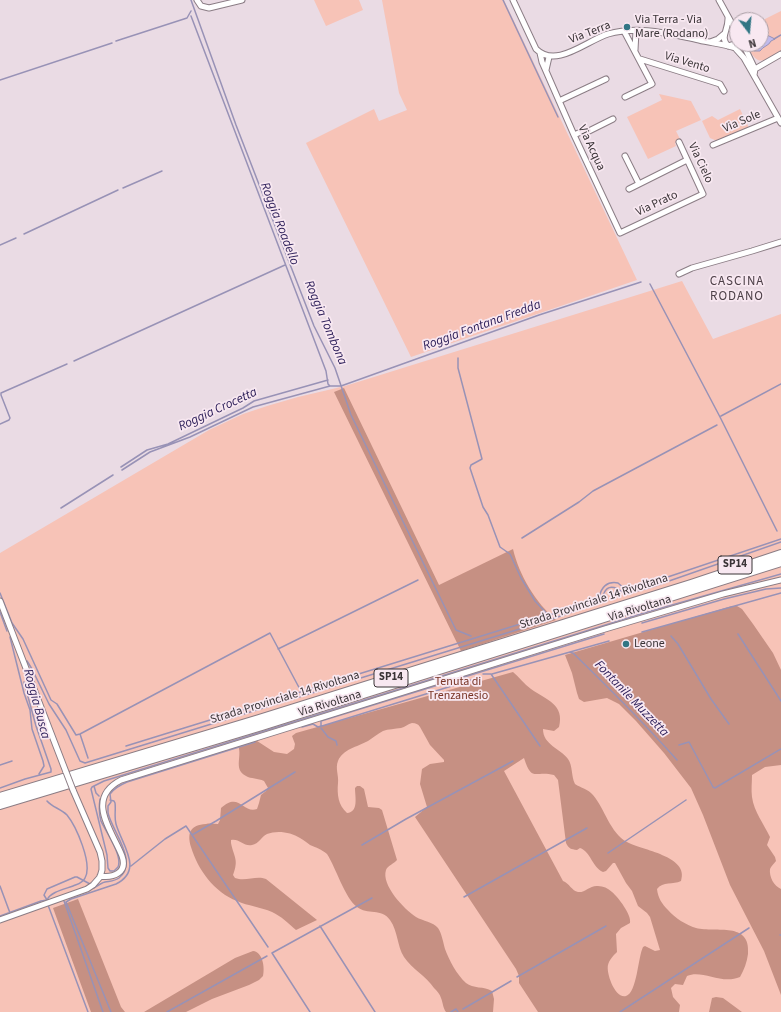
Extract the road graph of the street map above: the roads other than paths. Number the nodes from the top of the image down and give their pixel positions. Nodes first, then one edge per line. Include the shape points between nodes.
1 (197, 0) edge
2 (242, 0) edge
3 (513, 0) edge
4 (719, 0) edge
5 (728, 16) joint
6 (729, 30) edge
7 (636, 31) junction
8 (624, 32) junction
9 (725, 32) junction
10 (710, 43) junction
11 (728, 46) junction
12 (635, 51) junction
13 (747, 52) edge
14 (540, 53) junction
15 (781, 54) edge
16 (550, 57) junction
17 (640, 59) junction
18 (753, 62) junction
19 (765, 62) junction
20 (755, 69) junction
21 (546, 70) junction
22 (754, 75) junction
23 (606, 79) dead end
24 (724, 91) dead end
25 (625, 97) dead end
26 (559, 101) junction
27 (778, 118) junction
28 (613, 119) dead end
29 (781, 123) edge
30 (574, 135) junction
31 (679, 142) dead end
32 (713, 145) dead end
33 (626, 156) dead end
34 (687, 160) junction
35 (639, 184) junction
36 (629, 189) dead end
37 (703, 194) joint
38 (620, 233) joint
39 (780, 243) edge
40 (679, 274) dead end
41 (781, 550) edge
42 (781, 554) edge
43 (781, 562) edge
44 (781, 580) edge
45 (691, 584) junction
46 (0, 601) edge
47 (0, 797) edge
48 (0, 805) edge
49 (100, 876) junction
50 (0, 920) edge

1 - 2 street via 201,6 209,8
3 - 14 street, Via Acqua
4 - 5 street
5 - 9 street
6 - 9 street
7 - 8 street, Via Terra
7 - 10 street, Via Terra via 654,31
7 - 12 street
8 - 12 street
8 - 16 street, Via Terra via 600,37 561,56
9 - 10 street
9 - 11 street via 724,40
10 - 11 street, Via Terra
11 - 22 street, Via Terra via 739,51
12 - 17 street
13 - 18 street
14 - 16 street
14 - 21 street, Via Acqua
15 - 19 street
16 - 21 street
17 - 24 street, Via Vento via 720,84
17 - 25 street via 652,84
18 - 19 street
18 - 20 street
19 - 20 street
20 - 22 street
21 - 26 street, Via Acqua
22 - 27 street, Via Terra
23 - 26 street
26 - 30 street, Via Acqua
27 - 29 street, Via Terra
27 - 32 street, Via Sole
28 - 30 street
30 - 38 street, Via Acqua
31 - 34 street, Via Cielo
33 - 35 street
34 - 35 street
34 - 37 street, Via Cielo
35 - 36 street
37 - 38 street, Via Prato
39 - 40 street
41 - 45 highway, SP14 via 726,568
42 - 45 highway, Strada Provinciale 14 Rivoltana / SP14
43 - 48 highway, Strada Provinciale 14 Rivoltana / SP14 via 262,726
44 - 49 street, Via Rivoltana via 609,628 119,781 106,793 102,810 123,864 115,876
45 - 47 highway, Strada Provinciale 14 Rivoltana / SP14 via 252,722
46 - 49 street, bridge via 73,790 101,855
49 - 50 street via 86,889

